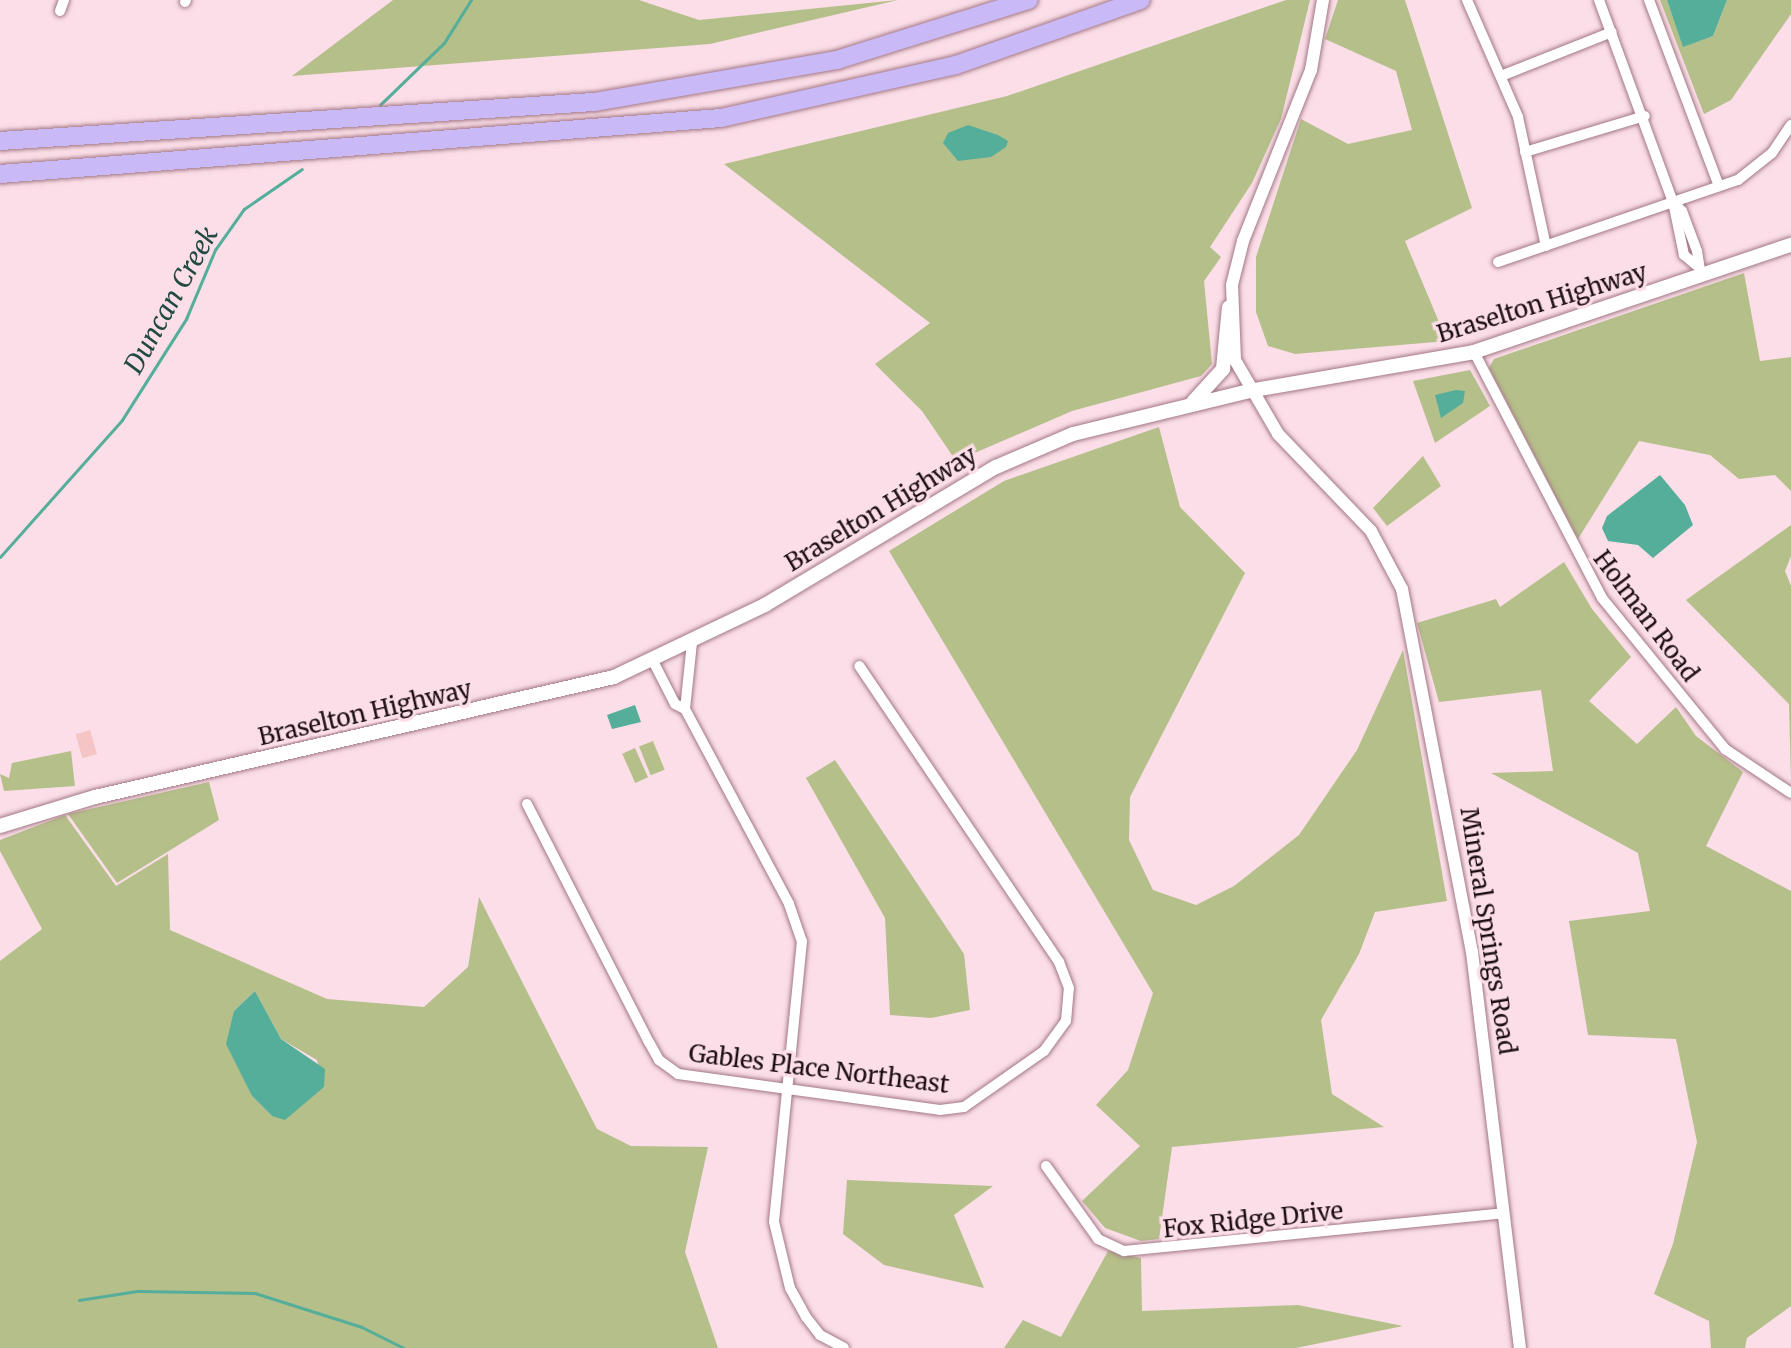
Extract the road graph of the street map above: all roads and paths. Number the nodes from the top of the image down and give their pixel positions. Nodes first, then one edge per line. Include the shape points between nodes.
1 (64, 0) edge
2 (1029, 0) edge
3 (1141, 0) edge
4 (1323, 0) edge
5 (1468, 0) edge
6 (1600, 0) edge
7 (1649, 0) edge
8 (60, 11) dead end
9 (1612, 32) junction
10 (1501, 76) junction
11 (1645, 116) junction
12 (1791, 125) edge
13 (0, 141) edge
14 (1525, 152) junction
15 (0, 174) edge
16 (1719, 186) junction
17 (1673, 202) junction
18 (1791, 245) edge
19 (1546, 246) junction
20 (1498, 262) dead end
21 (1698, 271) junction
22 (1229, 307) junction
23 (1474, 352) junction
24 (1249, 391) junction
25 (1193, 402) junction
26 (692, 642) junction
27 (653, 661) junction
28 (859, 666) dead end
29 (685, 709) junction
30 (1791, 793) edge
31 (527, 804) dead end
32 (0, 826) edge
33 (786, 1090) junction
34 (1046, 1166) dead end
35 (1503, 1213) junction
36 (844, 1348) edge
37 (1520, 1348) edge

1 - 8 street
2 - 13 highway via 837,60 594,102
3 - 15 highway via 956,65 722,118
4 - 22 street, Mineral Springs Road via 1311,70 1243,241
5 - 10 street
6 - 9 street
7 - 16 street
9 - 10 street
9 - 11 street
10 - 14 street
11 - 14 street
11 - 17 street
12 - 16 street via 1751,173
14 - 19 street
16 - 17 street
17 - 19 street
17 - 21 street via 1682,211 1697,251
18 - 21 main road, Braselton Highway
19 - 20 street
21 - 23 main road, Braselton Highway
22 - 24 street, Mineral Springs Road via 1235,360
22 - 25 main road via 1223,369
23 - 24 main road, Braselton Highway
23 - 30 street, Holman Road via 1602,598 1725,749
24 - 25 main road, Braselton Highway
24 - 35 street, Mineral Springs Road via 1278,434 1371,531 1402,589 1449,814 1492,1090
25 - 26 main road, Braselton Highway via 1073,434 996,467
26 - 27 main road, Braselton Highway
26 - 29 street
27 - 29 street via 675,704
27 - 32 main road, Braselton Highway via 541,696 94,797
28 - 33 street, Gables Place Northeast via 1059,962 1069,988 1066,1021 1044,1051 964,1107 940,1110
29 - 33 street via 789,904 802,941
31 - 33 street, Gables Place Northeast via 659,1060 678,1074
33 - 36 street via 774,1194 780,1255 806,1317 820,1335
34 - 35 street, Fox Ridge Drive via 1098,1239 1124,1251
35 - 37 street, Mineral Springs Road

